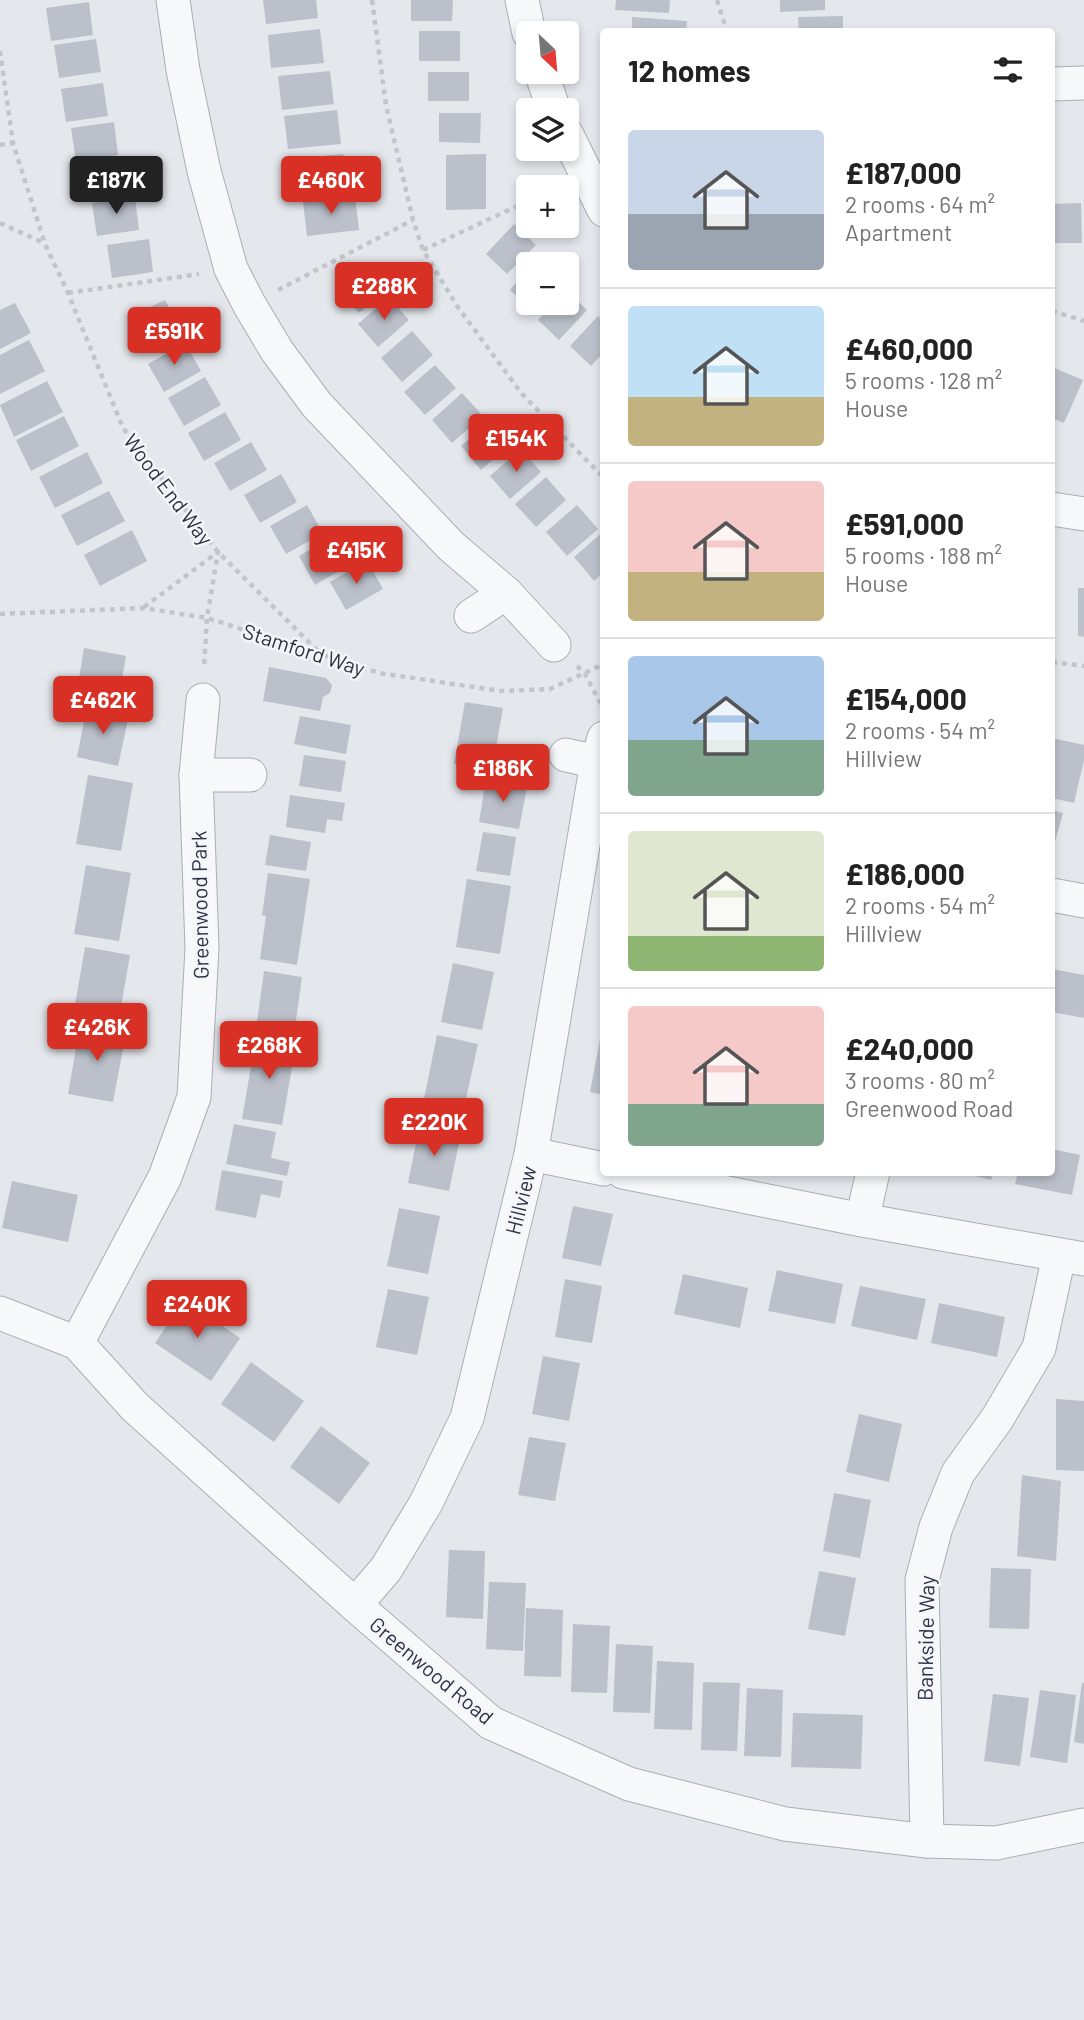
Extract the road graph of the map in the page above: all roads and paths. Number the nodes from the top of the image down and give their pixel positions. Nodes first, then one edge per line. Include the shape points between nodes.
1 (173, 0) edge
2 (372, 0) edge
3 (522, 0) edge
4 (717, 0) edge
5 (526, 21) edge
6 (726, 28) edge
7 (0, 51) edge
8 (1055, 83) edge
9 (1084, 83) edge
10 (13, 143) junction
11 (0, 145) edge
12 (579, 159) edge
13 (600, 202) edge
14 (516, 207) edge
15 (413, 220) junction
16 (0, 223) edge
17 (45, 244) junction
18 (424, 250) junction
19 (231, 269) junction
20 (68, 293) junction
21 (249, 304) junction
22 (1055, 312) edge
23 (1084, 321) edge
24 (600, 474) edge
25 (1055, 509) edge
26 (1084, 514) edge
27 (218, 552) junction
28 (506, 593) junction
29 (143, 608) junction
30 (0, 614) edge
31 (471, 616) dead end
32 (207, 618) junction
33 (554, 645) dead end
34 (320, 653) junction
35 (1055, 662) edge
36 (600, 666) edge
37 (1084, 666) edge
38 (586, 674) junction
39 (203, 700) joint
40 (600, 702) edge
41 (589, 751) edge
42 (196, 775) junction
43 (250, 775) dead end
44 (1055, 896) edge
45 (1084, 901) edge
46 (531, 1154) junction
47 (600, 1168) edge
48 (643, 1176) edge
49 (872, 1176) edge
50 (862, 1220) junction
51 (1071, 1257) edge
52 (0, 1314) edge
53 (77, 1343) junction
54 (355, 1605) junction
55 (1084, 1825) edge
56 (927, 1841) junction

1 - 19 street via 202,159
2 - 15 path via 386,105
3 - 5 street
4 - 6 path
7 - 10 path, Wood End Way
8 - 9 street
10 - 11 path
10 - 17 path, Wood End Way
12 - 13 street
14 - 18 path
15 - 18 path
15 - 21 path
16 - 17 path
17 - 20 path, Wood End Way
18 - 24 path via 457,306 522,394
19 - 20 path
19 - 21 street
20 - 27 path, Wood End Way via 123,428
21 - 28 street via 317,405 451,546
22 - 23 path
25 - 26 street
27 - 29 path
27 - 32 path
27 - 34 path, Wood End Way
28 - 31 street
28 - 33 street
29 - 30 path, Stamford Way
29 - 32 path, Stamford Way
32 - 34 path, Stamford Way
32 - 39 path
34 - 38 path, Stamford Way via 379,673 500,691 550,689
35 - 37 path
36 - 38 path, Stamford Way
38 - 40 path
39 - 42 street, Greenwood Park
41 - 46 street, Hillview
42 - 43 street
42 - 53 street, Greenwood Park via 202,947 194,1097 165,1177
44 - 45 street
46 - 47 street
46 - 54 street, Hillview via 467,1418 413,1525 386,1569
48 - 50 street, Bankside Way
49 - 50 street
50 - 51 street, Bankside Way
51 - 56 street, Bankside Way via 1039,1348 958,1473 936,1527 922,1580
52 - 53 street, Greenwood Road
53 - 54 street, Greenwood Road via 135,1406
54 - 56 street, Greenwood Road via 491,1723 629,1784 785,1824
55 - 56 street, Greenwood Road via 996,1843

